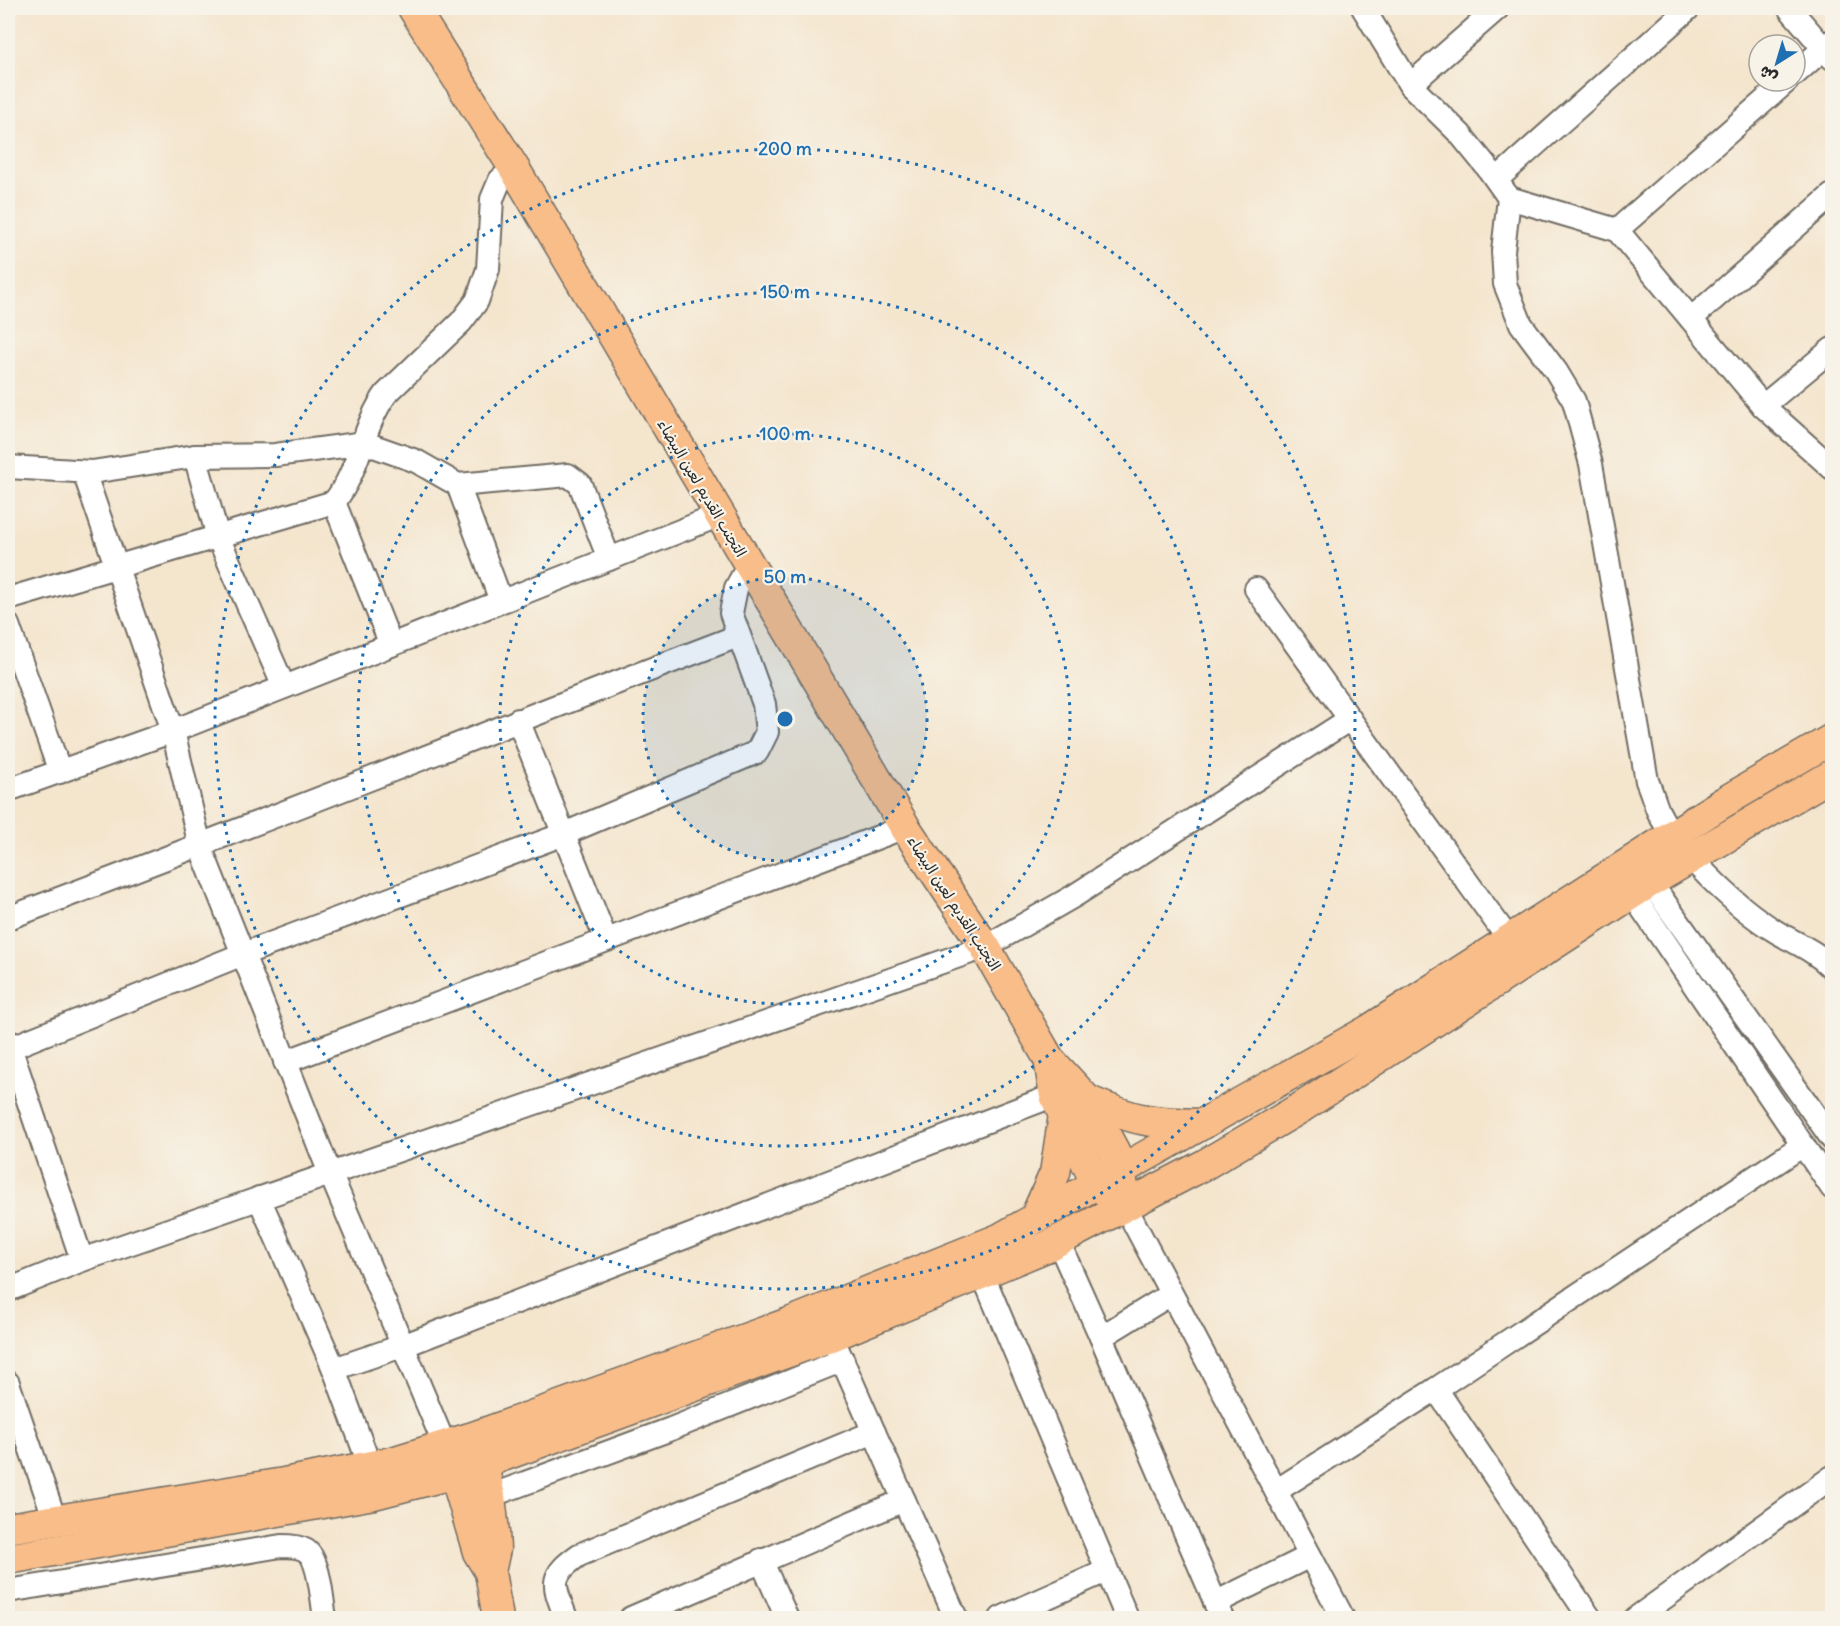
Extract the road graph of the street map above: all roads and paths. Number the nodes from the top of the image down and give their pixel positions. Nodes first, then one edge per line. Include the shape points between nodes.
1 (413, 8) edge
2 (1363, 8) edge
3 (1498, 8) edge
4 (1689, 8) edge
5 (1789, 8) edge
6 (1830, 49) edge
7 (1807, 65) edge
8 (1410, 85) junction
9 (1773, 93) edge
10 (514, 168) junction
11 (1503, 189) junction
12 (1833, 195) edge
13 (1617, 230) junction
14 (1691, 319) junction
15 (1833, 349) edge
16 (1763, 406) junction
17 (365, 443) junction
18 (195, 456) junction
19 (8, 467) edge
20 (1833, 468) edge
21 (84, 472) junction
22 (458, 485) junction
23 (334, 502) junction
24 (718, 516) junction
25 (218, 537) junction
26 (609, 559) junction
27 (748, 566) junction
28 (115, 567) junction
29 (1256, 589) dead end
30 (8, 599) edge
31 (501, 602) junction
32 (8, 625) edge
33 (738, 636) junction
34 (391, 645) junction
35 (284, 687) junction
36 (1350, 719) junction
37 (518, 720) junction
38 (173, 731) junction
39 (1833, 739) edge
40 (60, 772) junction
41 (1833, 775) edge
42 (8, 790) edge
43 (905, 827) junction
44 (564, 834) junction
45 (200, 846) junction
46 (1682, 846) junction
47 (1633, 877) junction
48 (8, 918) edge
49 (606, 940) junction
50 (1510, 941) junction
51 (985, 947) junction
52 (243, 954) junction
53 (1833, 968) edge
54 (9, 1045) edge
55 (285, 1062) junction
56 (1071, 1100) junction
57 (1203, 1124) junction
58 (1833, 1139) edge
59 (1803, 1145) junction
60 (330, 1174) junction
61 (1109, 1177) junction
62 (1833, 1188) edge
63 (260, 1198) junction
64 (1126, 1208) junction
65 (1035, 1218) junction
66 (1058, 1241) junction
67 (82, 1260) junction
68 (982, 1273) junction
69 (8, 1290) edge
70 (1171, 1294) junction
71 (1101, 1337) junction
72 (405, 1345) junction
73 (837, 1348) junction
74 (334, 1368) junction
75 (768, 1374) junction
76 (8, 1383) edge
77 (1436, 1389) junction
78 (659, 1399) junction
79 (671, 1429) junction
80 (874, 1432) junction
81 (480, 1449) junction
82 (451, 1459) junction
83 (1833, 1477) edge
84 (375, 1480) junction
85 (1276, 1491) junction
86 (490, 1496) junction
87 (904, 1500) junction
88 (55, 1520) junction
89 (8, 1528) edge
90 (1310, 1556) junction
91 (8, 1558) edge
92 (761, 1560) junction
93 (490, 1572) junction
94 (1107, 1572) junction
95 (8, 1591) edge
96 (1218, 1611) edge
97 (325, 1618) edge
98 (498, 1618) edge
99 (566, 1618) edge
100 (636, 1618) edge
101 (787, 1618) edge
102 (956, 1618) edge
103 (1001, 1618) edge
104 (1127, 1618) edge
105 (1344, 1618) edge
106 (1590, 1618) edge
107 (1636, 1618) edge

1 - 10 main road, التجنب القديم لعين البيضاء
2 - 8 street
3 - 8 street
4 - 11 street
5 - 6 street
6 - 7 street
8 - 11 street via 1460,134
9 - 13 street
10 - 17 street via 500,180 492,200 488,269 477,302 386,394 377,407
10 - 24 main road, التجنب القديم لعين البيضاء
11 - 13 street
11 - 46 street via 1505,284 1521,324 1574,401 1591,464 1647,780 1658,811
12 - 14 street
13 - 14 street
14 - 16 street
15 - 16 street
16 - 20 street
17 - 18 street via 275,454
17 - 22 street via 416,461
17 - 23 street via 354,472
18 - 21 street
18 - 25 street
19 - 21 street
21 - 28 street
22 - 26 street via 568,475 580,484
22 - 31 street
23 - 25 street
23 - 34 street
24 - 26 street
24 - 27 main road, التجنب القديم لعين البيضاء
25 - 28 street
25 - 35 street
26 - 31 street
27 - 33 street via 736,588 731,613
27 - 43 main road, التجنب القديم لعين البيضاء
28 - 30 street
28 - 38 street
29 - 36 street
31 - 34 street
32 - 40 street
33 - 37 street
33 - 44 street via 764,704 767,732 757,752
34 - 35 street
35 - 38 street
36 - 50 street
36 - 51 street via 1074,896
37 - 44 street
37 - 45 street
38 - 40 street
38 - 45 street
39 - 46 main road via 1724,802
40 - 42 street
41 - 46 main road
43 - 49 street
43 - 51 main road, التجنب القديم لعين البيضاء
44 - 49 street
44 - 52 street
45 - 48 street
45 - 52 street
46 - 47 main road
46 - 53 street via 1744,908
47 - 50 main road
47 - 58 street
47 - 59 street
47 - 64 main road via 1302,1107
49 - 55 street
50 - 57 main road via 1369,1030
51 - 56 main road, التجنب القديم لعين البيضاء
51 - 60 street
52 - 54 street
52 - 55 street
54 - 67 street
55 - 60 street
56 - 57 main road via 1130,1119
56 - 61 main road
56 - 65 main road via 1055,1173
56 - 72 street
57 - 61 main road
59 - 62 street
59 - 77 street
60 - 63 street
60 - 72 street
61 - 64 main road
61 - 65 main road
63 - 67 street
63 - 74 street
64 - 66 main road
64 - 70 street
65 - 81 main road via 964,1256
66 - 68 main road
66 - 71 street
67 - 69 street
68 - 73 main road
68 - 94 street
70 - 71 street
70 - 85 street
71 - 96 street
72 - 74 street
72 - 82 street
73 - 75 main road
73 - 80 street
74 - 84 street
75 - 78 main road
75 - 79 street
76 - 88 street
77 - 85 street
77 - 106 street
78 - 79 street
78 - 81 main road
79 - 86 street
80 - 87 street
80 - 99 street via 579,1555 559,1570 556,1578 555,1587
81 - 82 main road
81 - 86 main road
82 - 84 main road
82 - 93 main road via 478,1552
83 - 107 street
84 - 88 main road
84 - 91 main road
85 - 90 street
86 - 93 main road via 495,1549
87 - 92 street
87 - 102 street
88 - 89 main road
90 - 96 street
90 - 105 street
92 - 100 street
92 - 101 street
93 - 98 main road
94 - 103 street
94 - 104 street
95 - 97 street via 281,1545 306,1550 312,1558

